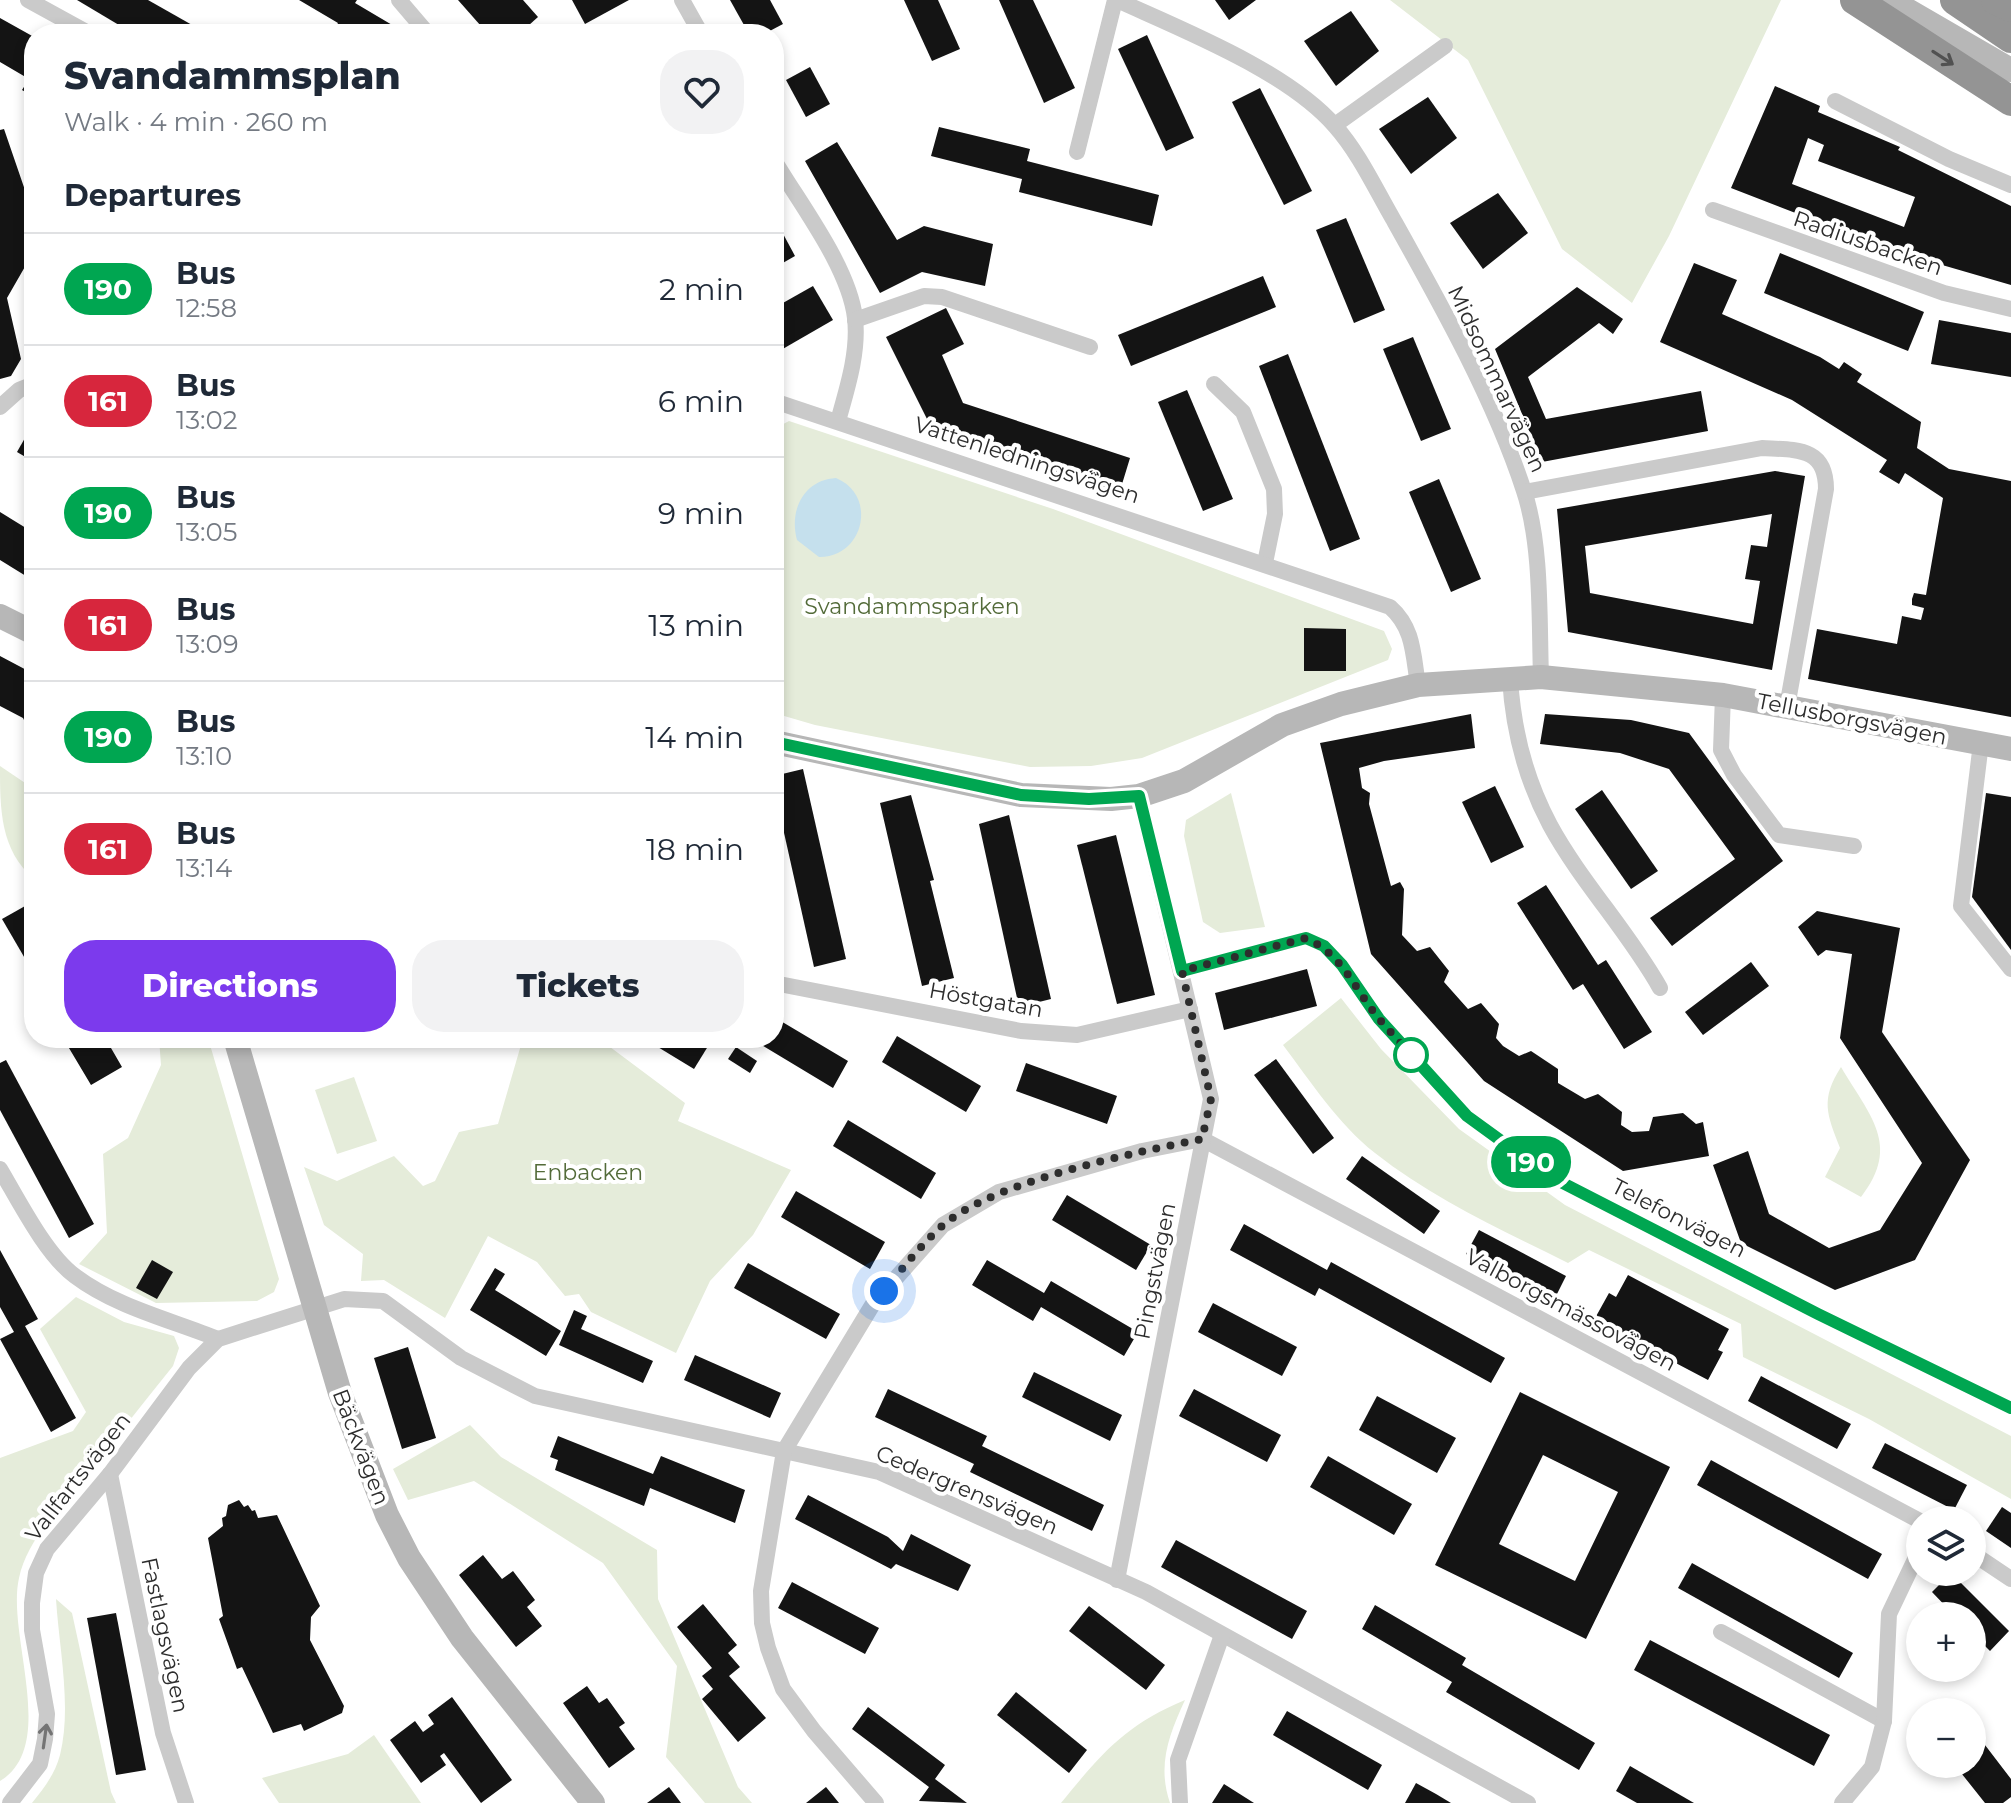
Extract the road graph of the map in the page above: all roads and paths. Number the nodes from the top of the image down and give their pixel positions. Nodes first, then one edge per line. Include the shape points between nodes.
1 (28, 0) edge
2 (399, 0) edge
3 (682, 0) edge
4 (1116, 0) edge
5 (1855, 0) edge
6 (1890, 0) edge
7 (1955, 0) edge
8 (1996, 0) edge
9 (2011, 7) edge
10 (72, 24) edge
11 (419, 24) edge
12 (695, 24) edge
13 (2011, 38) edge
14 (1445, 46) dead end
15 (2011, 70) edge
16 (1835, 101) dead end
17 (2011, 101) edge
18 (1335, 125) junction
19 (1077, 152) dead end
20 (784, 177) edge
21 (2011, 185) edge
22 (1713, 210) dead end
23 (2011, 309) edge
24 (855, 320) junction
25 (1090, 347) dead end
26 (1214, 384) dead end
27 (24, 388) edge
28 (784, 404) edge
29 (0, 407) edge
30 (838, 421) junction
31 (1525, 492) junction
32 (1265, 563) junction
33 (0, 616) edge
34 (24, 628) edge
35 (1541, 677) junction
36 (1510, 678) junction
37 (1418, 685) junction
38 (1723, 695) junction
39 (1787, 707) junction
40 (1981, 743) junction
41 (784, 744) edge
42 (2011, 749) edge
43 (1139, 796) junction
44 (1854, 846) dead end
45 (2011, 969) edge
46 (1182, 971) junction
47 (784, 985) edge
48 (1660, 988) dead end
49 (1190, 1009) junction
50 (238, 1048) edge
51 (1202, 1139) junction
52 (0, 1169) edge
53 (7, 1195) edge
54 (314, 1307) junction
55 (218, 1339) junction
56 (2011, 1408) edge
57 (784, 1451) junction
58 (110, 1474) junction
59 (1906, 1514) edge
60 (1986, 1562) edge
61 (1906, 1578) edge
62 (2011, 1579) edge
63 (1117, 1580) junction
64 (1721, 1632) dead end
65 (1222, 1635) junction
66 (1884, 1721) junction
67 (10, 1803) edge
68 (186, 1803) edge
69 (593, 1803) edge
70 (876, 1803) edge
71 (1180, 1803) edge
72 (1528, 1803) edge
73 (1842, 1803) edge

1 - 10 street
2 - 11 street
3 - 12 street
4 - 18 street, Midsommarvägen via 1255,66
4 - 19 street, Midsommarvägen
5 -> 17 highway
6 - 15 street
7 - 13 highway
8 - 9 highway
14 - 18 street
16 - 21 street
18 - 31 street, Midsommarvägen via 1422,270
20 - 24 street via 839,270
22 - 23 street, Radiusbacken via 1944,293
24 - 25 street via 924,296 942,297
24 - 30 street
26 - 32 street via 1243,412 1274,489 1275,514
27 - 29 street
28 - 30 street, Vattenledningsvägen
30 - 32 street, Vattenledningsvägen
31 - 35 street, Midsommarvägen via 1536,565
31 - 39 street via 1762,448 1790,449 1820,460 1826,489
32 - 37 street, Vattenledningsvägen via 1390,607 1410,631
33 - 34 street
35 - 36 street, Tellusborgsvägen
35 - 38 street, Tellusborgsvägen
36 - 37 street, Tellusborgsvägen
36 - 48 street via 1529,780 1551,827
37 - 43 street, Tellusborgsvägen via 1282,725 1184,781
38 - 39 street, Tellusborgsvägen
38 - 44 street, Tellusborgsvägen via 1721,750 1779,835
39 - 40 street, Tellusborgsvägen
40 - 42 street, Tellusborgsvägen
40 - 45 street via 1961,906
41 - 43 street, Tellusborgsvägen via 1021,795
43 - 46 street, Pingstvägen
46 - 49 street, Pingstvägen
46 - 56 street, Telefonvägen via 1306,938 1324,946 1379,1019 1467,1116 1551,1177
47 - 49 street, Höstgatan via 1021,1031 1077,1035
49 - 51 street, Pingstvägen via 1211,1099
50 - 54 street, Bäckvägen
51 - 57 street via 999,1192 943,1225 873,1304
51 - 59 street, Valborgsmässovägen
51 - 63 street, Pingstvägen
52 - 53 street
53 - 55 street via 74,1276 105,1294
54 - 55 street, Vallfartsvägen
54 - 57 street, Cedergrensvägen via 344,1299 383,1301 461,1358 535,1396
54 - 69 street, Bäckvägen via 368,1471 409,1558 462,1638
55 - 58 street, Vallfartsvägen via 189,1368
57 - 63 street, Cedergrensvägen via 879,1472
57 - 70 street via 761,1591 768,1648 783,1689
67 -> 58 street, Vallfartsvägen via 40,1764 45,1739 47,1714 32,1630 36,1573 47,1549
58 - 68 street, Fastlagsvägen via 163,1733
60 - 62 street
61 - 66 street via 1889,1614
63 - 65 street, Cedergrensvägen
64 - 66 street
65 - 71 street via 1178,1760
65 - 72 street, Cedergrensvägen
66 - 73 street via 1872,1767

